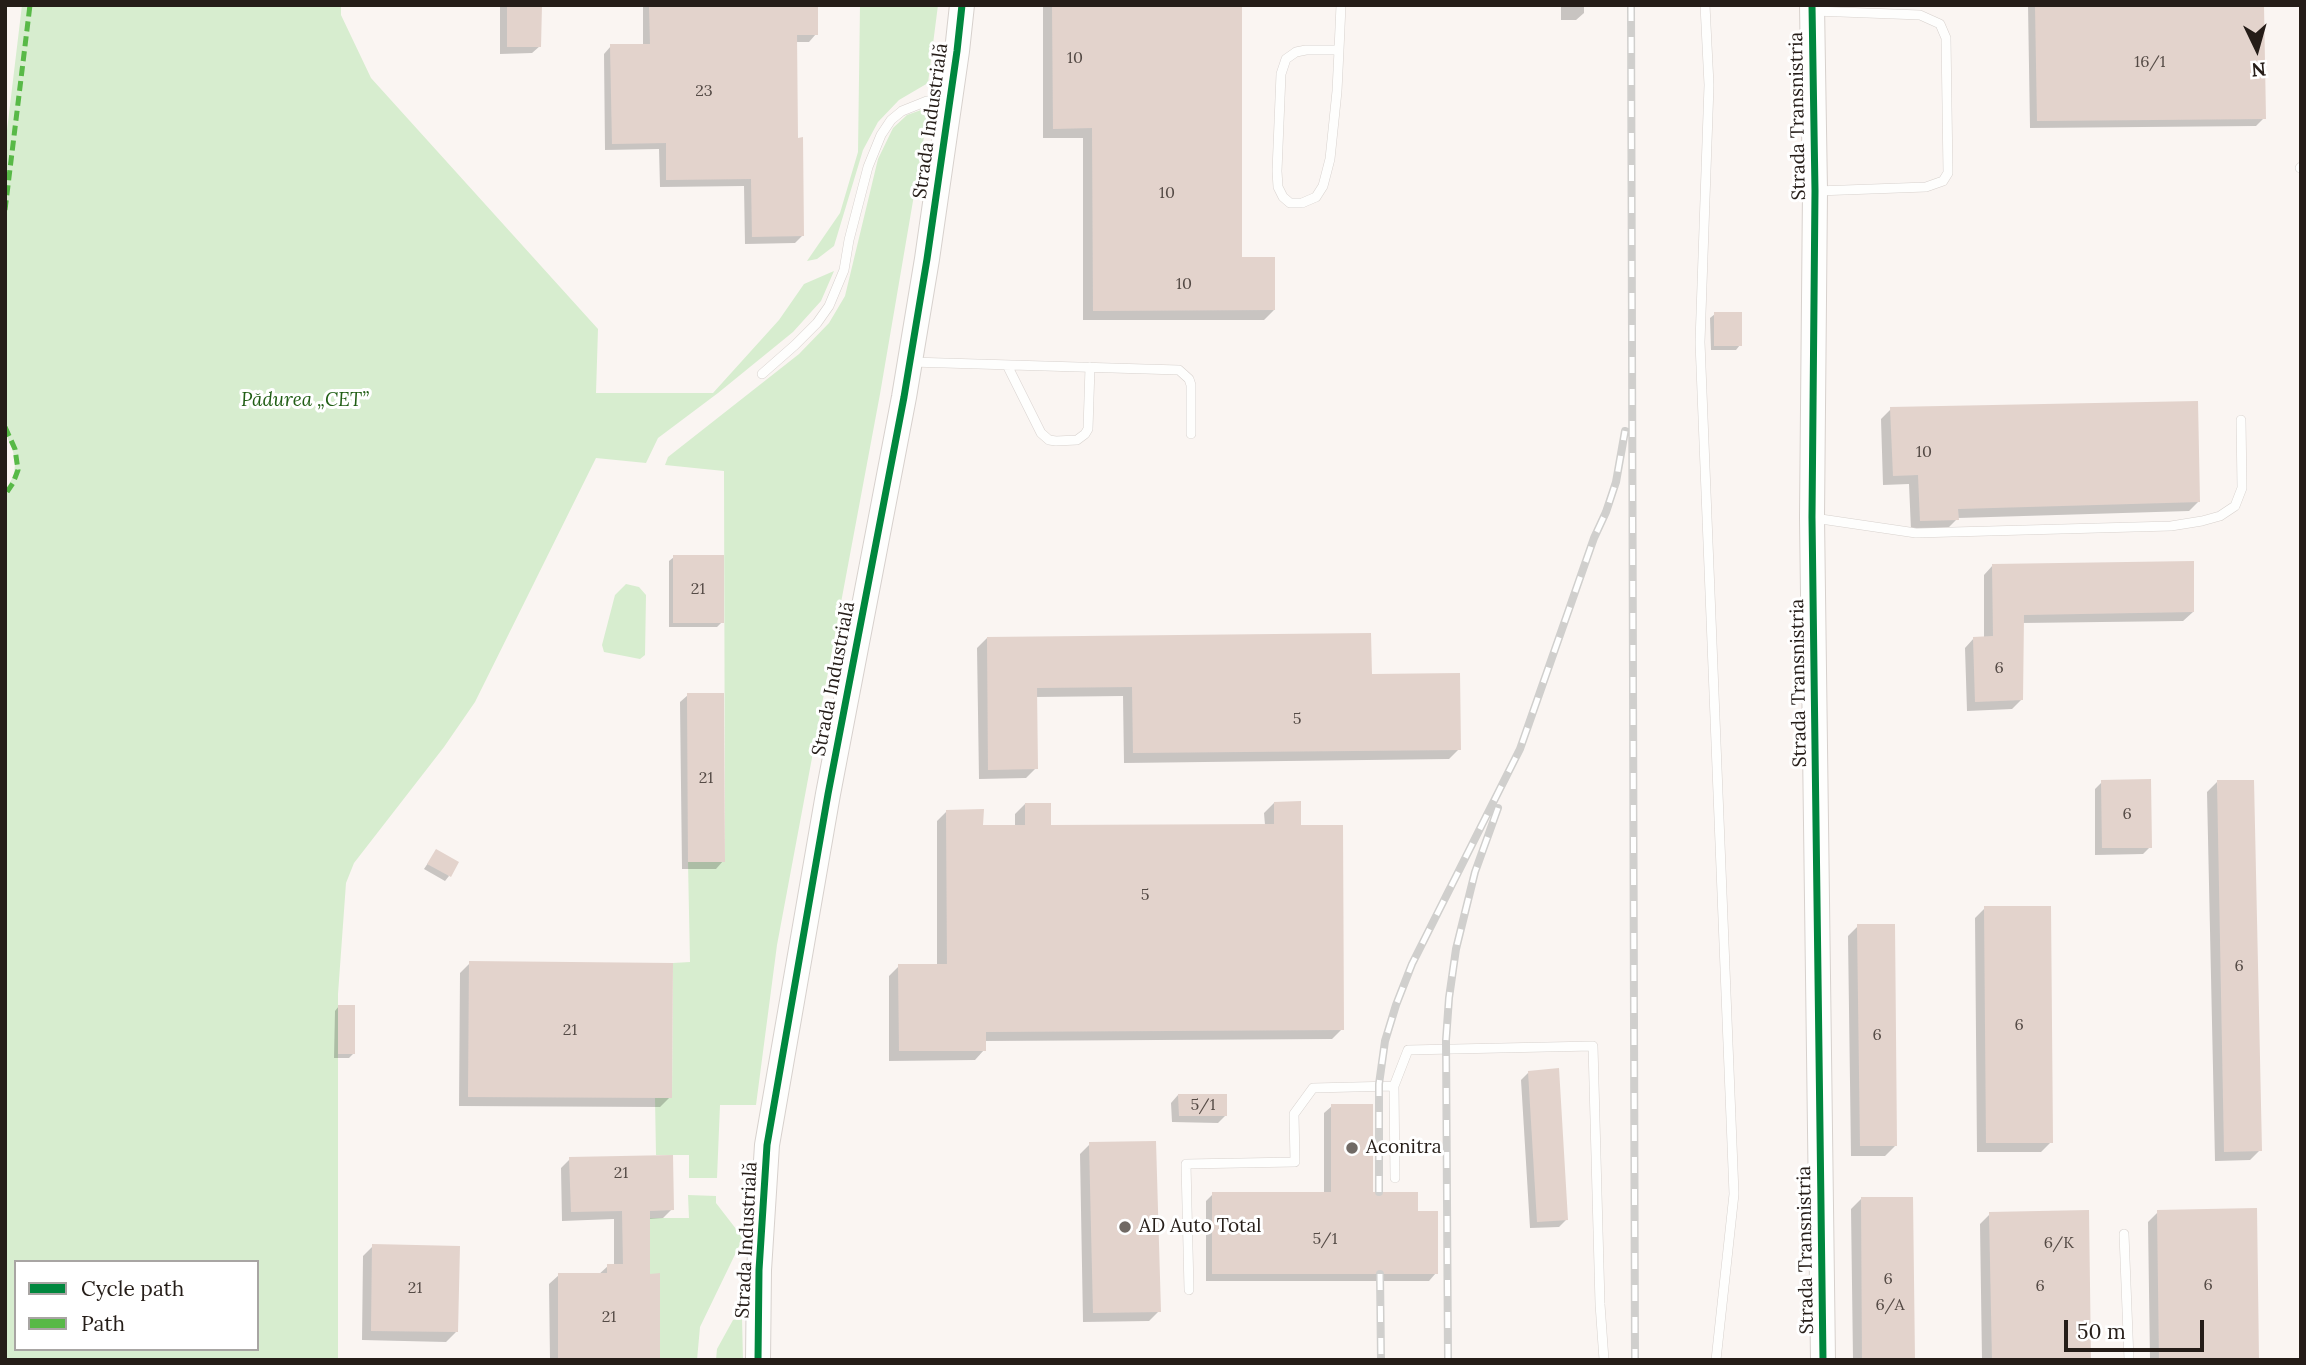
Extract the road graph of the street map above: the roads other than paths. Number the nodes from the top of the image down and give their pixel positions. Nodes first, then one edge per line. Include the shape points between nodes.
1 (962, 5) edge
2 (1341, 5) edge
3 (1705, 5) edge
4 (1812, 8) edge
5 (1339, 50) junction
6 (950, 101) junction
7 (1815, 191) junction
8 (910, 362) junction
9 (1007, 365) junction
10 (1090, 367) junction
11 (762, 374) dead end
12 (2241, 420) dead end
13 (1191, 434) dead end
14 (1812, 517) junction
15 (1394, 1086) junction
16 (1395, 1178) dead end
17 (2124, 1234) dead end
18 (1189, 1290) dead end
19 (758, 1360) edge
20 (1604, 1360) edge
21 (1716, 1360) edge
22 (1824, 1360) edge
23 (2129, 1360) edge

1 - 6 street, Strada Industrială
2 - 5 lane
3 - 21 lane via 1709,85 1700,342 1734,1194
4 - 7 street, Strada Transnistria
4 - 7 lane via 1920,15 1940,24 1946,38 1948,173 1943,181 1926,187
5 - 5 lane via 1330,159 1323,186 1316,197 1290,203 1278,187 1281,74 1286,59 1296,52
6 - 8 street, Strada Industrială
6 - 11 lane via 927,101 891,120 868,167 844,270 830,306
7 - 14 street, Strada Transnistria
8 - 9 lane
8 - 19 street, Strada Industrială via 767,1145
9 - 10 lane
9 - 10 lane via 1041,433 1056,441 1077,440 1088,429
10 - 13 lane via 1179,370 1191,385
12 - 14 lane via 2242,488 2235,506 2202,521 2171,526 1916,533
14 - 22 street, Strada Transnistria
15 - 16 lane
15 - 18 lane via 1313,1088 1294,1114 1295,1162 1186,1164
15 - 20 lane via 1408,1050 1593,1046
17 - 23 lane

